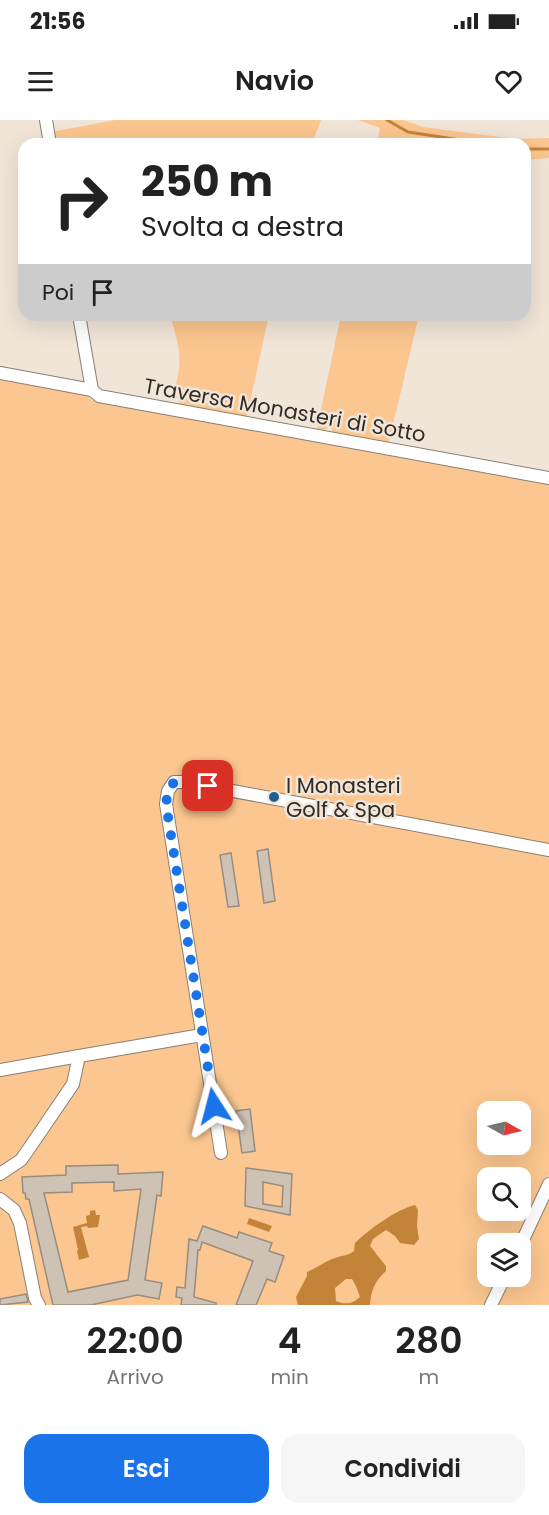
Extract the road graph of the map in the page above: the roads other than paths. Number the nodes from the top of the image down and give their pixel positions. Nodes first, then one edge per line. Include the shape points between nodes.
1 (46, 120) edge
2 (49, 138) edge
3 (80, 321) edge
4 (0, 374) edge
5 (92, 390) junction
6 (549, 478) edge
7 (549, 850) edge
8 (202, 1035) junction
9 (79, 1056) junction
10 (0, 1070) edge
11 (221, 1153) dead end
12 (0, 1174) edge
13 (549, 1185) edge
14 (0, 1199) edge
15 (526, 1233) edge
16 (500, 1287) edge
17 (39, 1305) edge
18 (491, 1305) edge

1 - 2 street
3 - 5 street
4 - 5 street, Traversa Monasteri di Sotto
5 - 6 street, Traversa Monasteri di Sotto via 99,396
7 - 8 street via 174,782 166,804
8 - 9 street
8 - 11 street
9 - 10 street
9 - 12 street via 73,1084 21,1160
13 - 15 street
14 - 17 street via 14,1210 20,1223
16 - 18 street

